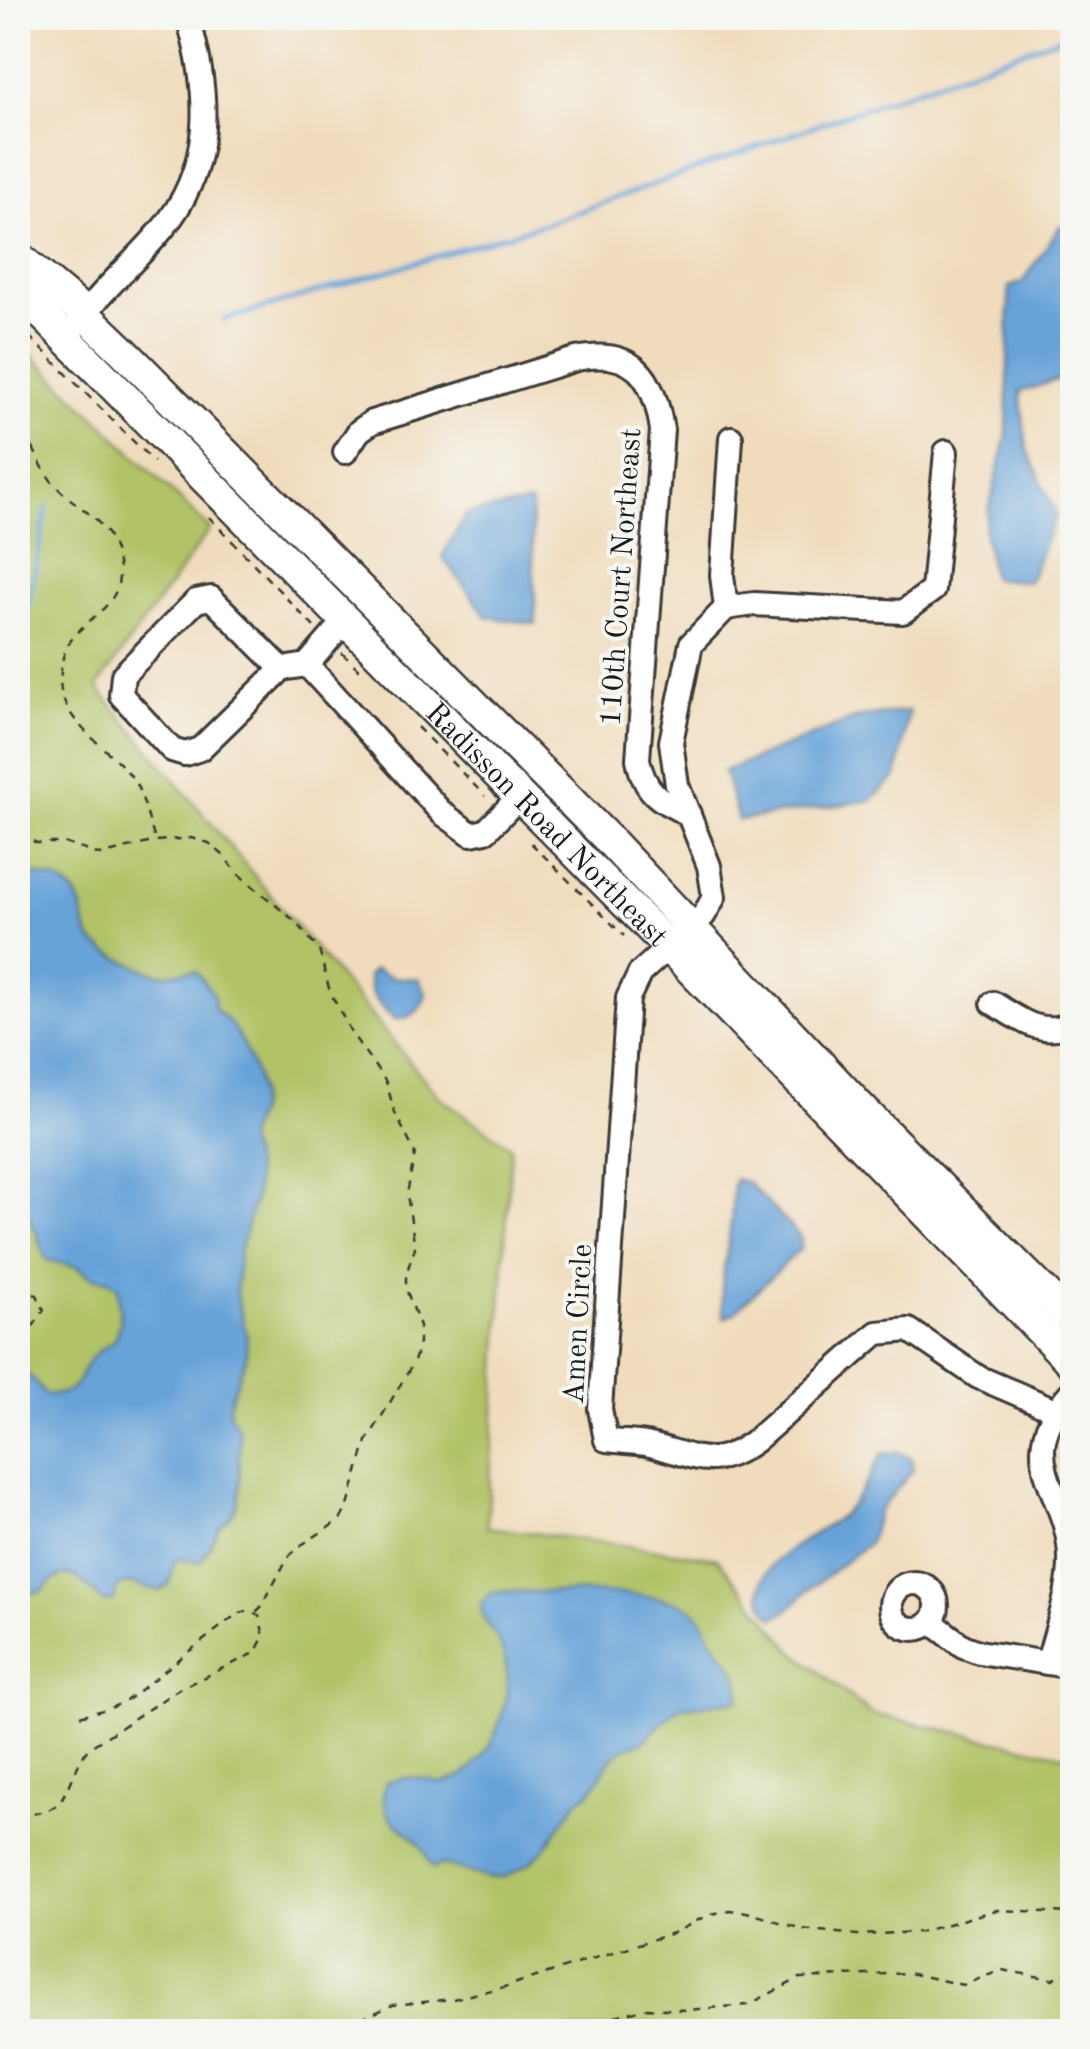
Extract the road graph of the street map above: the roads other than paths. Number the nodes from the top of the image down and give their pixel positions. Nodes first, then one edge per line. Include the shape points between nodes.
1 (188, 18) edge
2 (18, 257) edge
3 (18, 294) edge
4 (84, 314) junction
5 (66, 340) junction
6 (731, 438) dead end
7 (345, 452) dead end
8 (946, 452) dead end
9 (726, 608) junction
10 (333, 634) junction
11 (307, 666) junction
12 (282, 669) junction
13 (505, 800) junction
14 (689, 814) junction
15 (679, 937) junction
16 (993, 1003) dead end
17 (1072, 1023) edge
18 (1072, 1320) edge
19 (1072, 1363) edge
20 (1072, 1391) edge
21 (1055, 1410) junction
22 (931, 1622) dead end
23 (1048, 1663) junction
24 (1072, 1667) edge

1 - 4 street via 206,98 190,184 164,228
2 - 4 main road, Radisson Road Northeast
3 - 5 main road, Radisson Road Northeast
4 - 5 street
4 - 15 main road, Radisson Road Northeast via 592,823
5 - 10 main road, Radisson Road Northeast
6 - 9 street
7 - 14 street, 110th Court Northeast via 372,422 576,358 617,358 648,378 662,430 638,759 648,789
8 - 9 street via 933,590 903,612
9 - 14 street via 692,644 671,742
10 - 11 street
10 - 13 main road, Radisson Road Northeast
11 - 12 street
11 - 13 street via 442,813 472,834 486,831
12 - 12 street via 200,749 185,754 172,750 121,695 124,675 196,601 211,598
13 - 15 main road, Radisson Road Northeast
14 - 15 street via 714,886 710,907
15 - 18 main road, Radisson Road Northeast
15 - 19 main road, Radisson Road Northeast
15 - 21 street, Amen Circle via 632,986 625,1015 600,1408 606,1440 694,1460 740,1453 877,1333 892,1329 909,1330 978,1377
16 - 17 street via 1040,1029
20 - 21 street
21 - 23 street via 1045,1441 1045,1478 1069,1539 1070,1561
22 - 23 street via 978,1652
23 - 24 street

